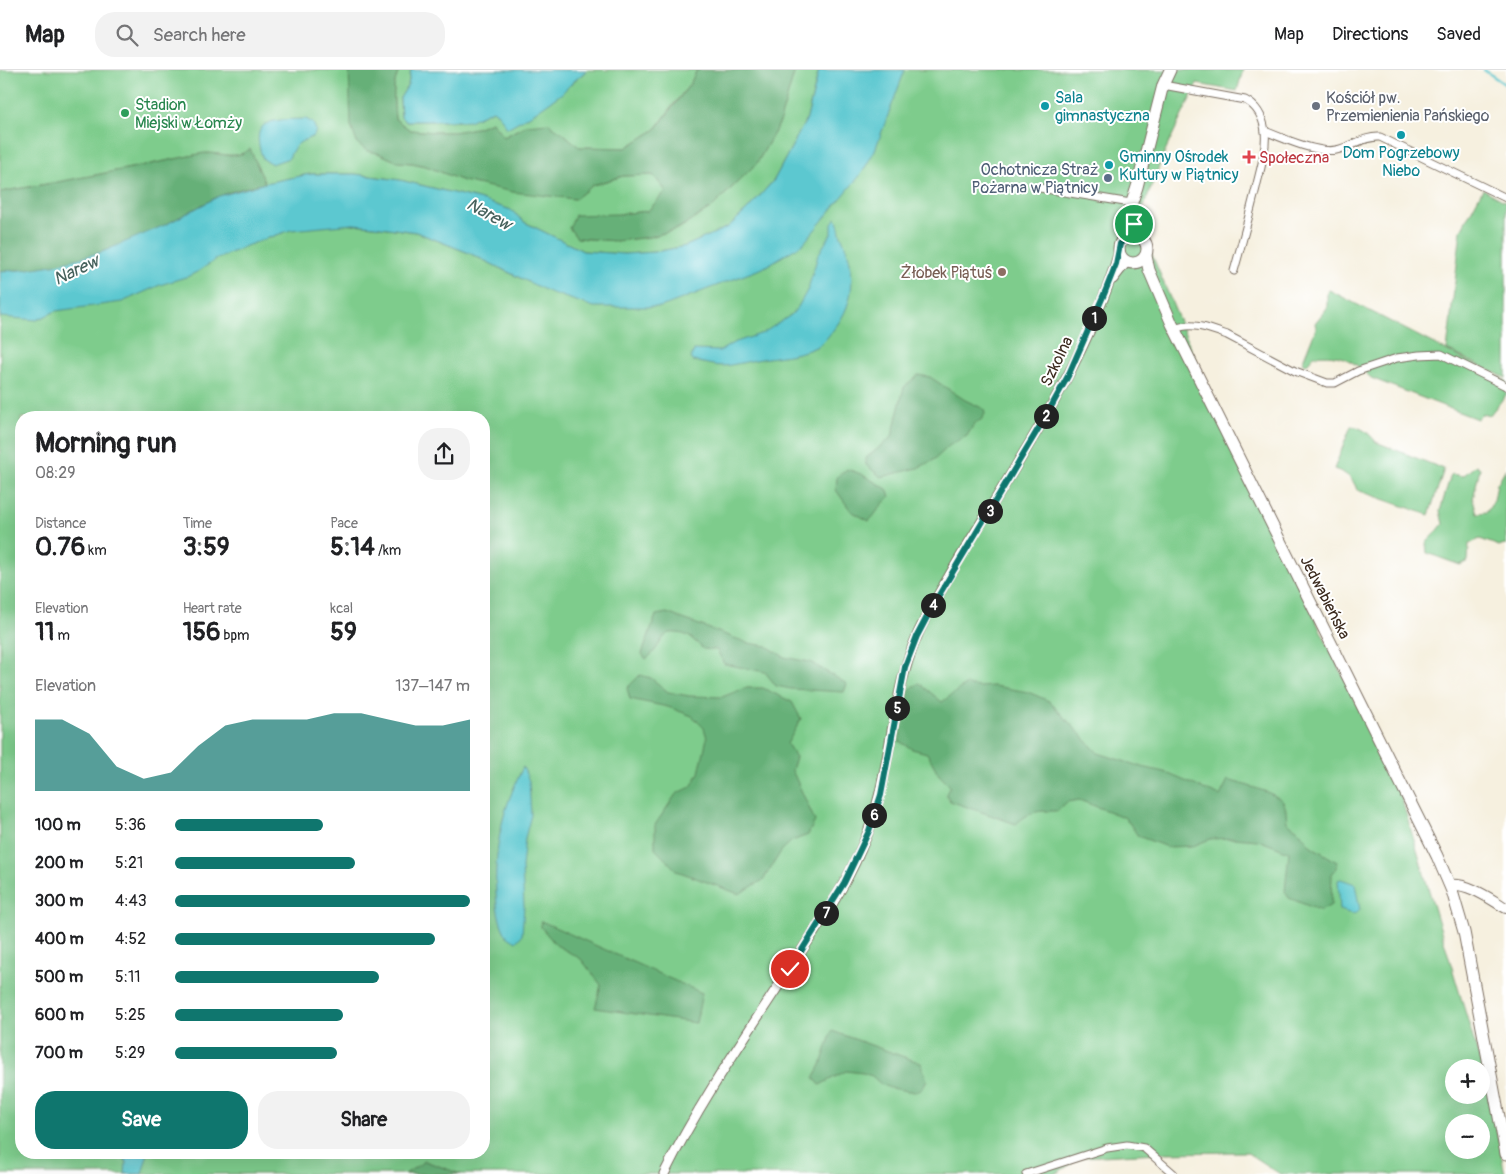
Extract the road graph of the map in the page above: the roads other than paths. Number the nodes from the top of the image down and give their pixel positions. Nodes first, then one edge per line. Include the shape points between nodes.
1 (1162, 70) edge
2 (1170, 70) edge
3 (1163, 85) junction
4 (1264, 131) junction
5 (1137, 187) junction
6 (1040, 188) dead end
7 (1506, 198) edge
8 (1131, 203) junction
9 (1137, 235) junction
10 (1125, 238) junction
11 (1119, 252) junction
12 (1146, 256) junction
13 (1132, 263) junction
14 (1234, 271) dead end
15 (1105, 292) junction
16 (1174, 326) junction
17 (1506, 386) edge
18 (1450, 885) junction
19 (1506, 908) edge
20 (1506, 1154) edge
21 (664, 1174) edge
22 (1026, 1174) edge
23 (1174, 1174) edge

1 - 3 main road
2 - 3 main road
3 - 4 street via 1250,103 1255,106
3 - 5 main road
4 - 7 street via 1327,151 1371,136 1380,137
4 - 14 street via 1262,162
5 - 8 main road
5 - 9 main road via 1134,224
6 - 8 street
8 - 10 main road
9 - 10 main road
9 - 12 main road via 1146,245
10 - 11 main road
11 - 13 main road
11 - 15 street, Szkolna
12 - 13 main road via 1141,262
12 - 16 main road, Jedwabieńska
13 - 15 street, Szkolna via 1115,276
13 - 16 main road, Jedwabieńska via 1144,273
15 - 21 street, Szkolna via 1068,376 917,636 905,667 881,795 856,860 832,905 697,1113
16 - 17 street via 1221,333 1295,371 1327,383 1335,383 1396,358 1441,354
16 - 18 main road, Jedwabieńska
18 - 19 main road via 1476,892
18 - 20 main road, Jedwabieńska via 1466,942
22 - 23 street via 1107,1148 1127,1145 1144,1148

